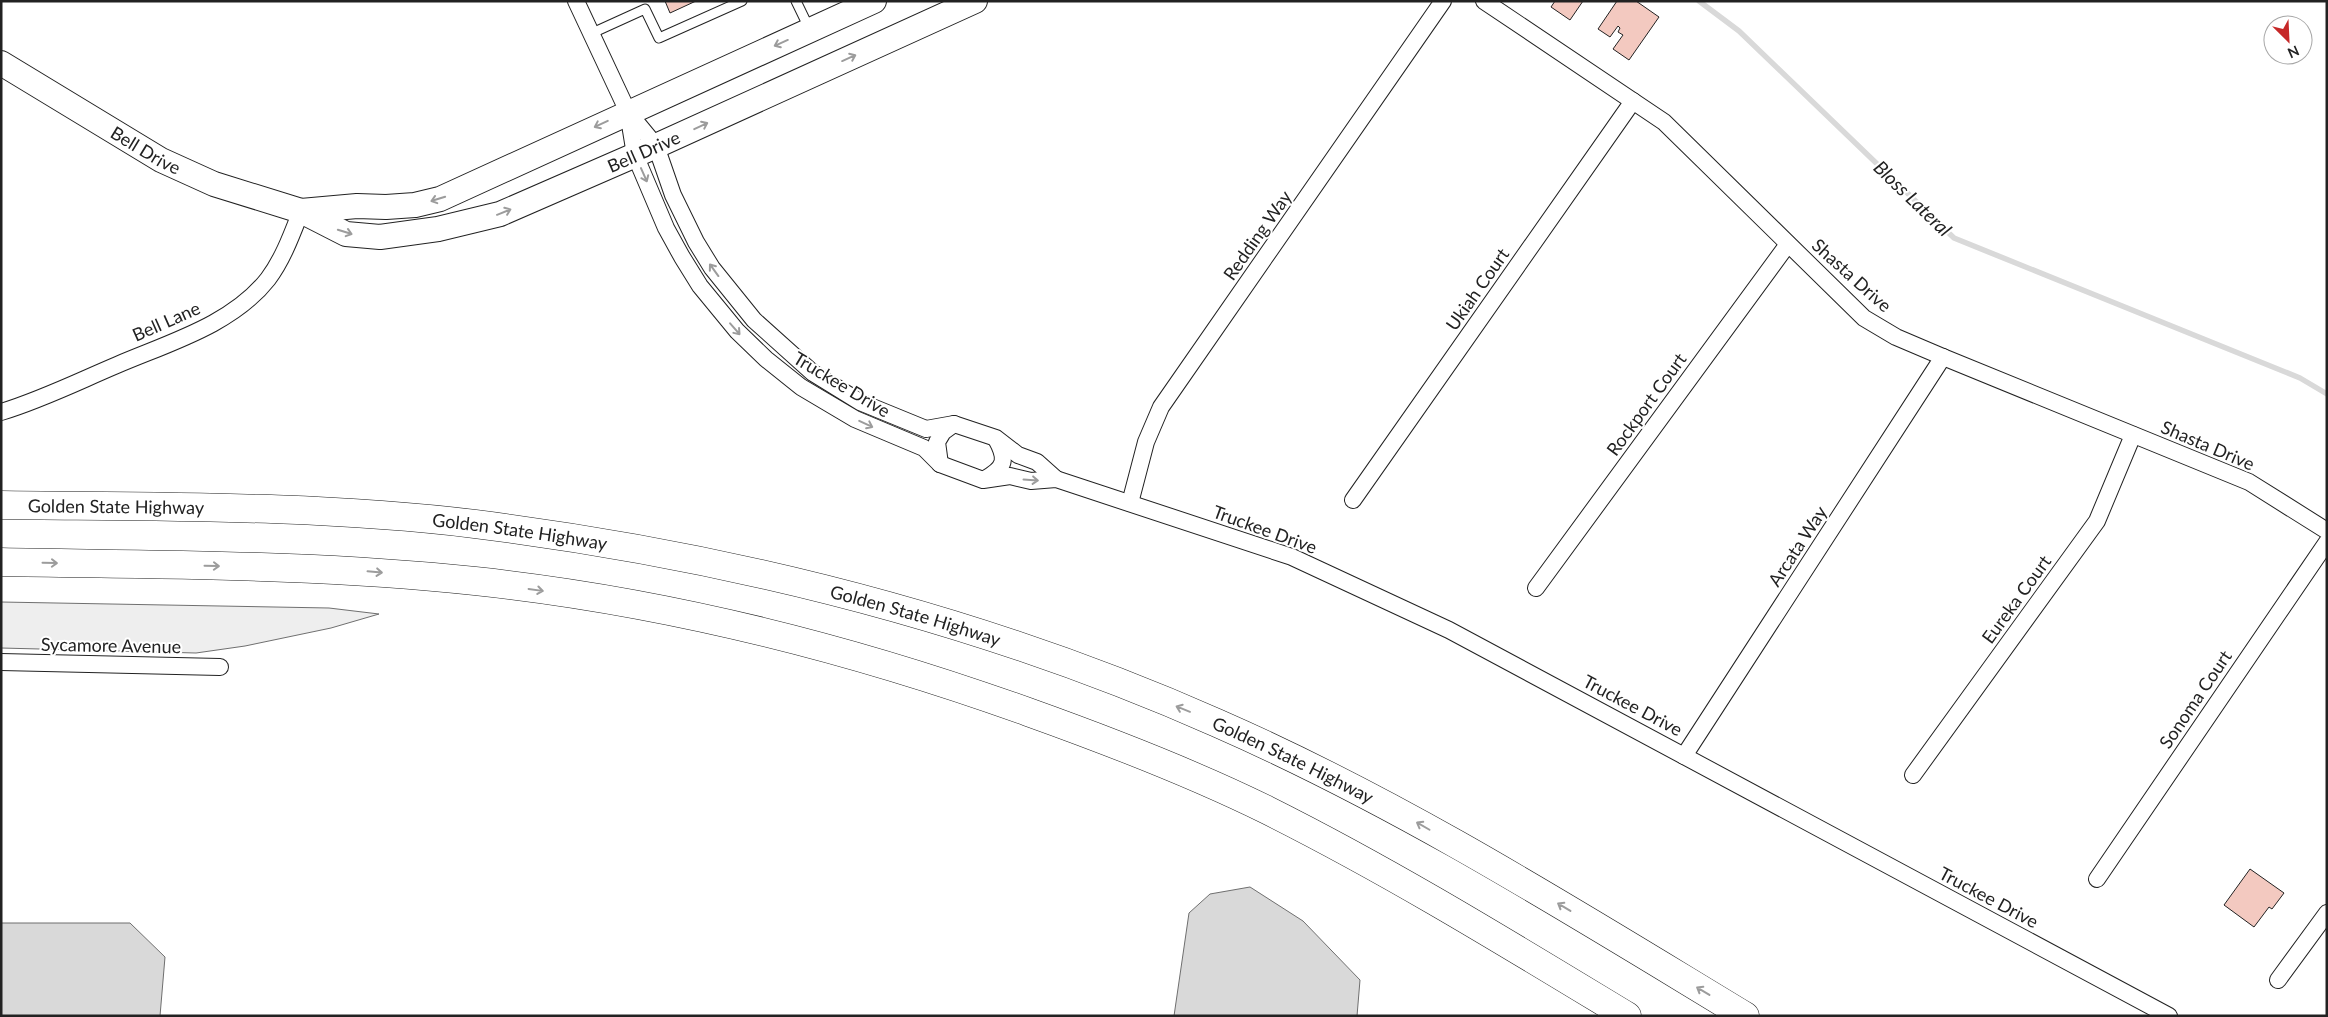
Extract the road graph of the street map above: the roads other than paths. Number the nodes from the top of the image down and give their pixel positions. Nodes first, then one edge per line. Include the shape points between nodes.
1 (576, 1) edge
2 (742, 1) edge
3 (796, 1) edge
4 (874, 1) edge
5 (975, 1) edge
6 (1443, 1) edge
7 (1484, 1) edge
8 (810, 30) junction
9 (590, 34) junction
10 (1, 63) edge
11 (1633, 101) junction
12 (628, 112) junction
13 (646, 151) junction
14 (302, 211) junction
15 (1788, 244) junction
16 (735, 297) junction
17 (718, 308) junction
18 (1943, 358) junction
19 (837, 388) junction
20 (826, 401) junction
21 (1, 412) edge
22 (954, 424) junction
23 (2133, 435) junction
24 (996, 438) junction
25 (940, 464) junction
26 (1056, 479) junction
27 (983, 480) junction
28 (1354, 500) dead end
29 (1130, 503) junction
30 (1, 505) edge
31 (2327, 531) edge
32 (2327, 542) edge
33 (1, 562) edge
34 (1536, 588) dead end
35 (1, 662) edge
36 (220, 667) dead end
37 (1684, 756) junction
38 (1913, 775) dead end
39 (2097, 879) dead end
40 (2327, 913) edge
41 (2278, 980) dead end
42 (1626, 1016) edge
43 (1745, 1016) edge
44 (2169, 1016) edge

1 - 9 street
2 - 9 lane via 659,38 645,9
3 - 8 lane
4 - 8 street, Bell Drive
13 -> 5 street, Bell Drive
6 - 29 street, Redding Way via 1161,407 1146,442
7 - 11 street, Shasta Drive
8 -> 12 street, Bell Drive
9 - 12 street
10 - 14 street, Bell Drive via 161,160 214,184
11 - 15 street, Shasta Drive via 1664,122
11 - 28 street, Ukiah Court
12 - 13 street, Truckee Drive
12 - 13 street, Truckee Drive
12 -> 14 street, Bell Drive via 440,199 405,206
14 -> 13 street, Bell Drive via 346,234 380,237 438,229 500,214
16 -> 13 street, Truckee Drive via 696,242 674,195
13 -> 17 street, Truckee Drive via 666,228
14 - 21 street, Bell Lane via 268,279 246,301 222,318 95,375
15 - 18 street, Shasta Drive via 1864,318
15 - 34 street, Rockport Court
16 - 17 street
16 - 19 street, Truckee Drive via 766,332 812,373
17 -> 20 street, Truckee Drive via 737,332 766,359 801,387
18 - 23 street, Shasta Drive
18 - 37 street, Arcata Way
19 - 20 street
19 - 22 street, Truckee Drive via 860,402 926,429
20 -> 25 street, Truckee Drive via 855,419 924,448
22 - 24 street, Truckee Drive
22 - 25 street via 943,432 937,442
23 - 31 street, Shasta Drive via 2249,482
23 - 38 street, Eureka Court via 2097,521
24 - 26 street, Truckee Drive via 1018,455 1037,462
24 - 27 street via 1004,453 1003,463 996,473
25 - 27 street, Truckee Drive
27 -> 26 street, Truckee Drive via 1010,476 1031,481
26 - 29 street, Truckee Drive
29 - 37 street, Truckee Drive via 1292,557 1449,630
43 -> 30 highway, Golden State Highway via 1550,898 1389,806 1217,723 1050,656 943,621 803,584 629,546 471,524 331,513
32 - 39 street, Sonoma Court
33 -> 42 highway via 339,569 478,581 702,618 861,657 968,690 1182,771 1432,898
35 - 36 street, Sycamore Avenue
37 - 44 street, Truckee Drive
40 - 41 street

